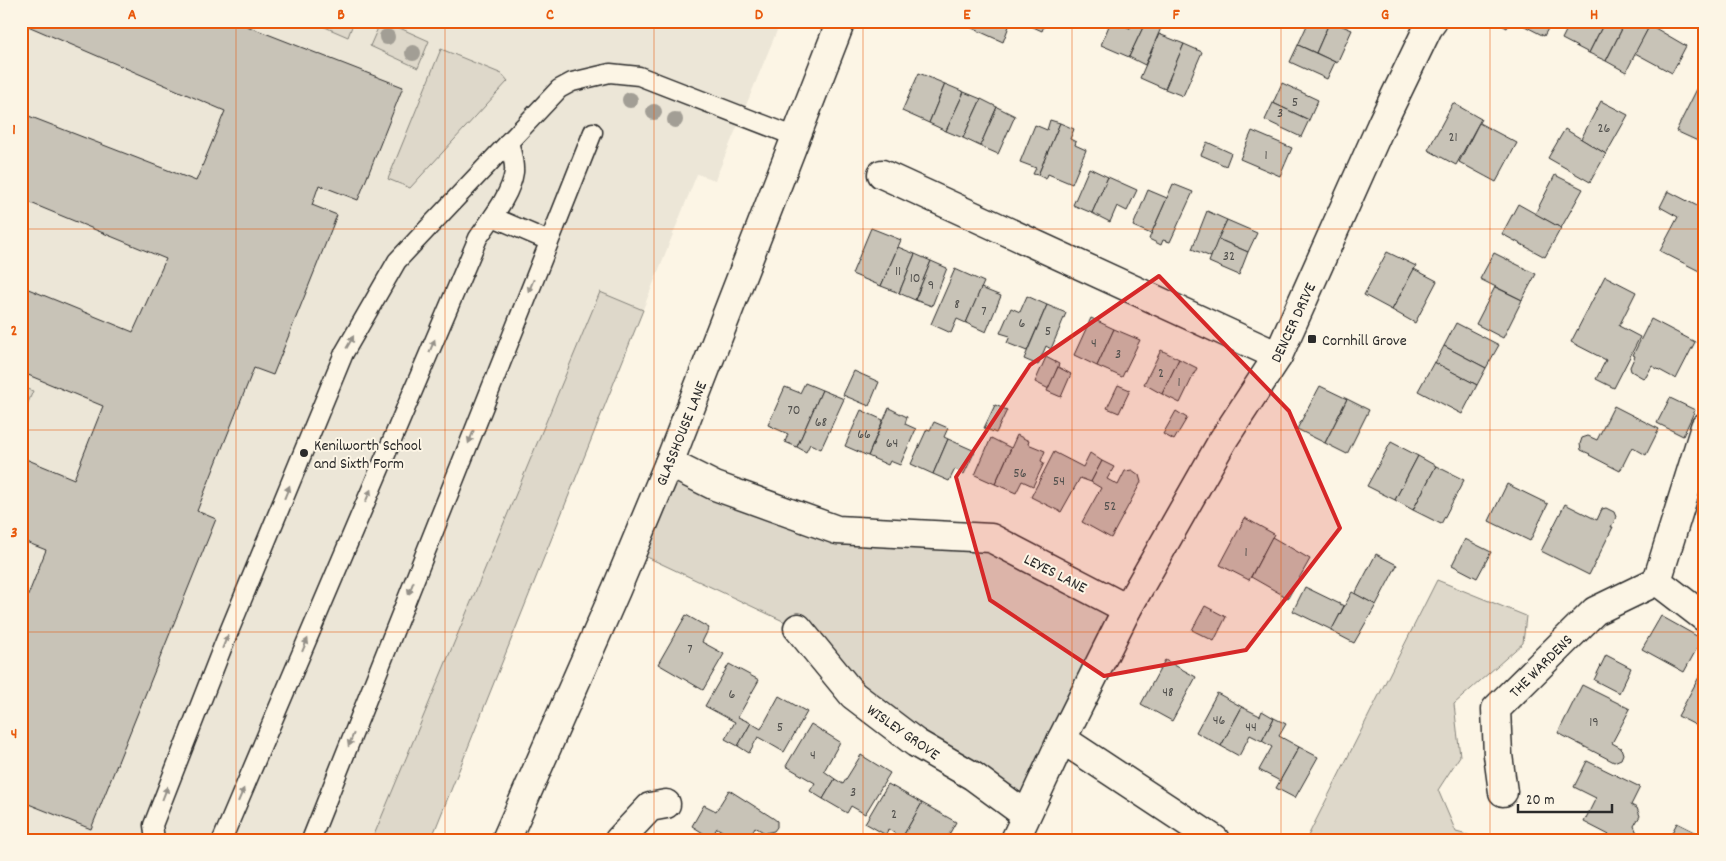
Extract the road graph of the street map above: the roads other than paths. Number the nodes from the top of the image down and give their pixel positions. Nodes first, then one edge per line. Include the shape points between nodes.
1 (841, 21) edge
2 (1425, 23) edge
3 (593, 132) dead end
4 (796, 137) junction
5 (509, 141) junction
6 (882, 174) dead end
7 (493, 217) junction
8 (549, 241) junction
9 (1278, 356) junction
10 (1705, 427) edge
11 (669, 463) junction
12 (1658, 581) junction
13 (1127, 609) junction
14 (1705, 618) edge
15 (798, 628) dead end
16 (1062, 739) junction
17 (1503, 792) dead end
18 (666, 804) dead end
19 (1026, 815) junction
20 (155, 840) edge
21 (222, 840) edge
22 (311, 840) edge
23 (506, 840) edge
24 (619, 840) edge
25 (1015, 840) edge
26 (1215, 840) edge

1 - 4 street, GLASSHOUSE LANE
2 - 9 street, DENCER DRIVE
3 - 8 lane
4 - 5 lane via 639,76 610,73 572,82 559,89
4 - 11 street, GLASSHOUSE LANE
5 - 7 lane via 514,171 512,182
20 -> 5 lane via 153,825 344,352 397,261
6 - 9 street
7 - 8 lane
21 -> 7 lane via 478,238
8 -> 22 lane
9 - 13 street, DENCER DRIVE via 1223,440
10 - 12 street
11 - 13 street, LEYES LANE via 714,486 837,530 991,538
11 - 23 street, GLASSHOUSE LANE
12 - 14 street
12 - 17 street, THE WARDENS via 1595,611 1496,709
13 - 16 street
15 - 19 street, WISLEY GROVE via 853,695 916,743 973,776
16 - 19 street
16 - 26 street
18 - 24 street via 650,807
19 - 25 street

